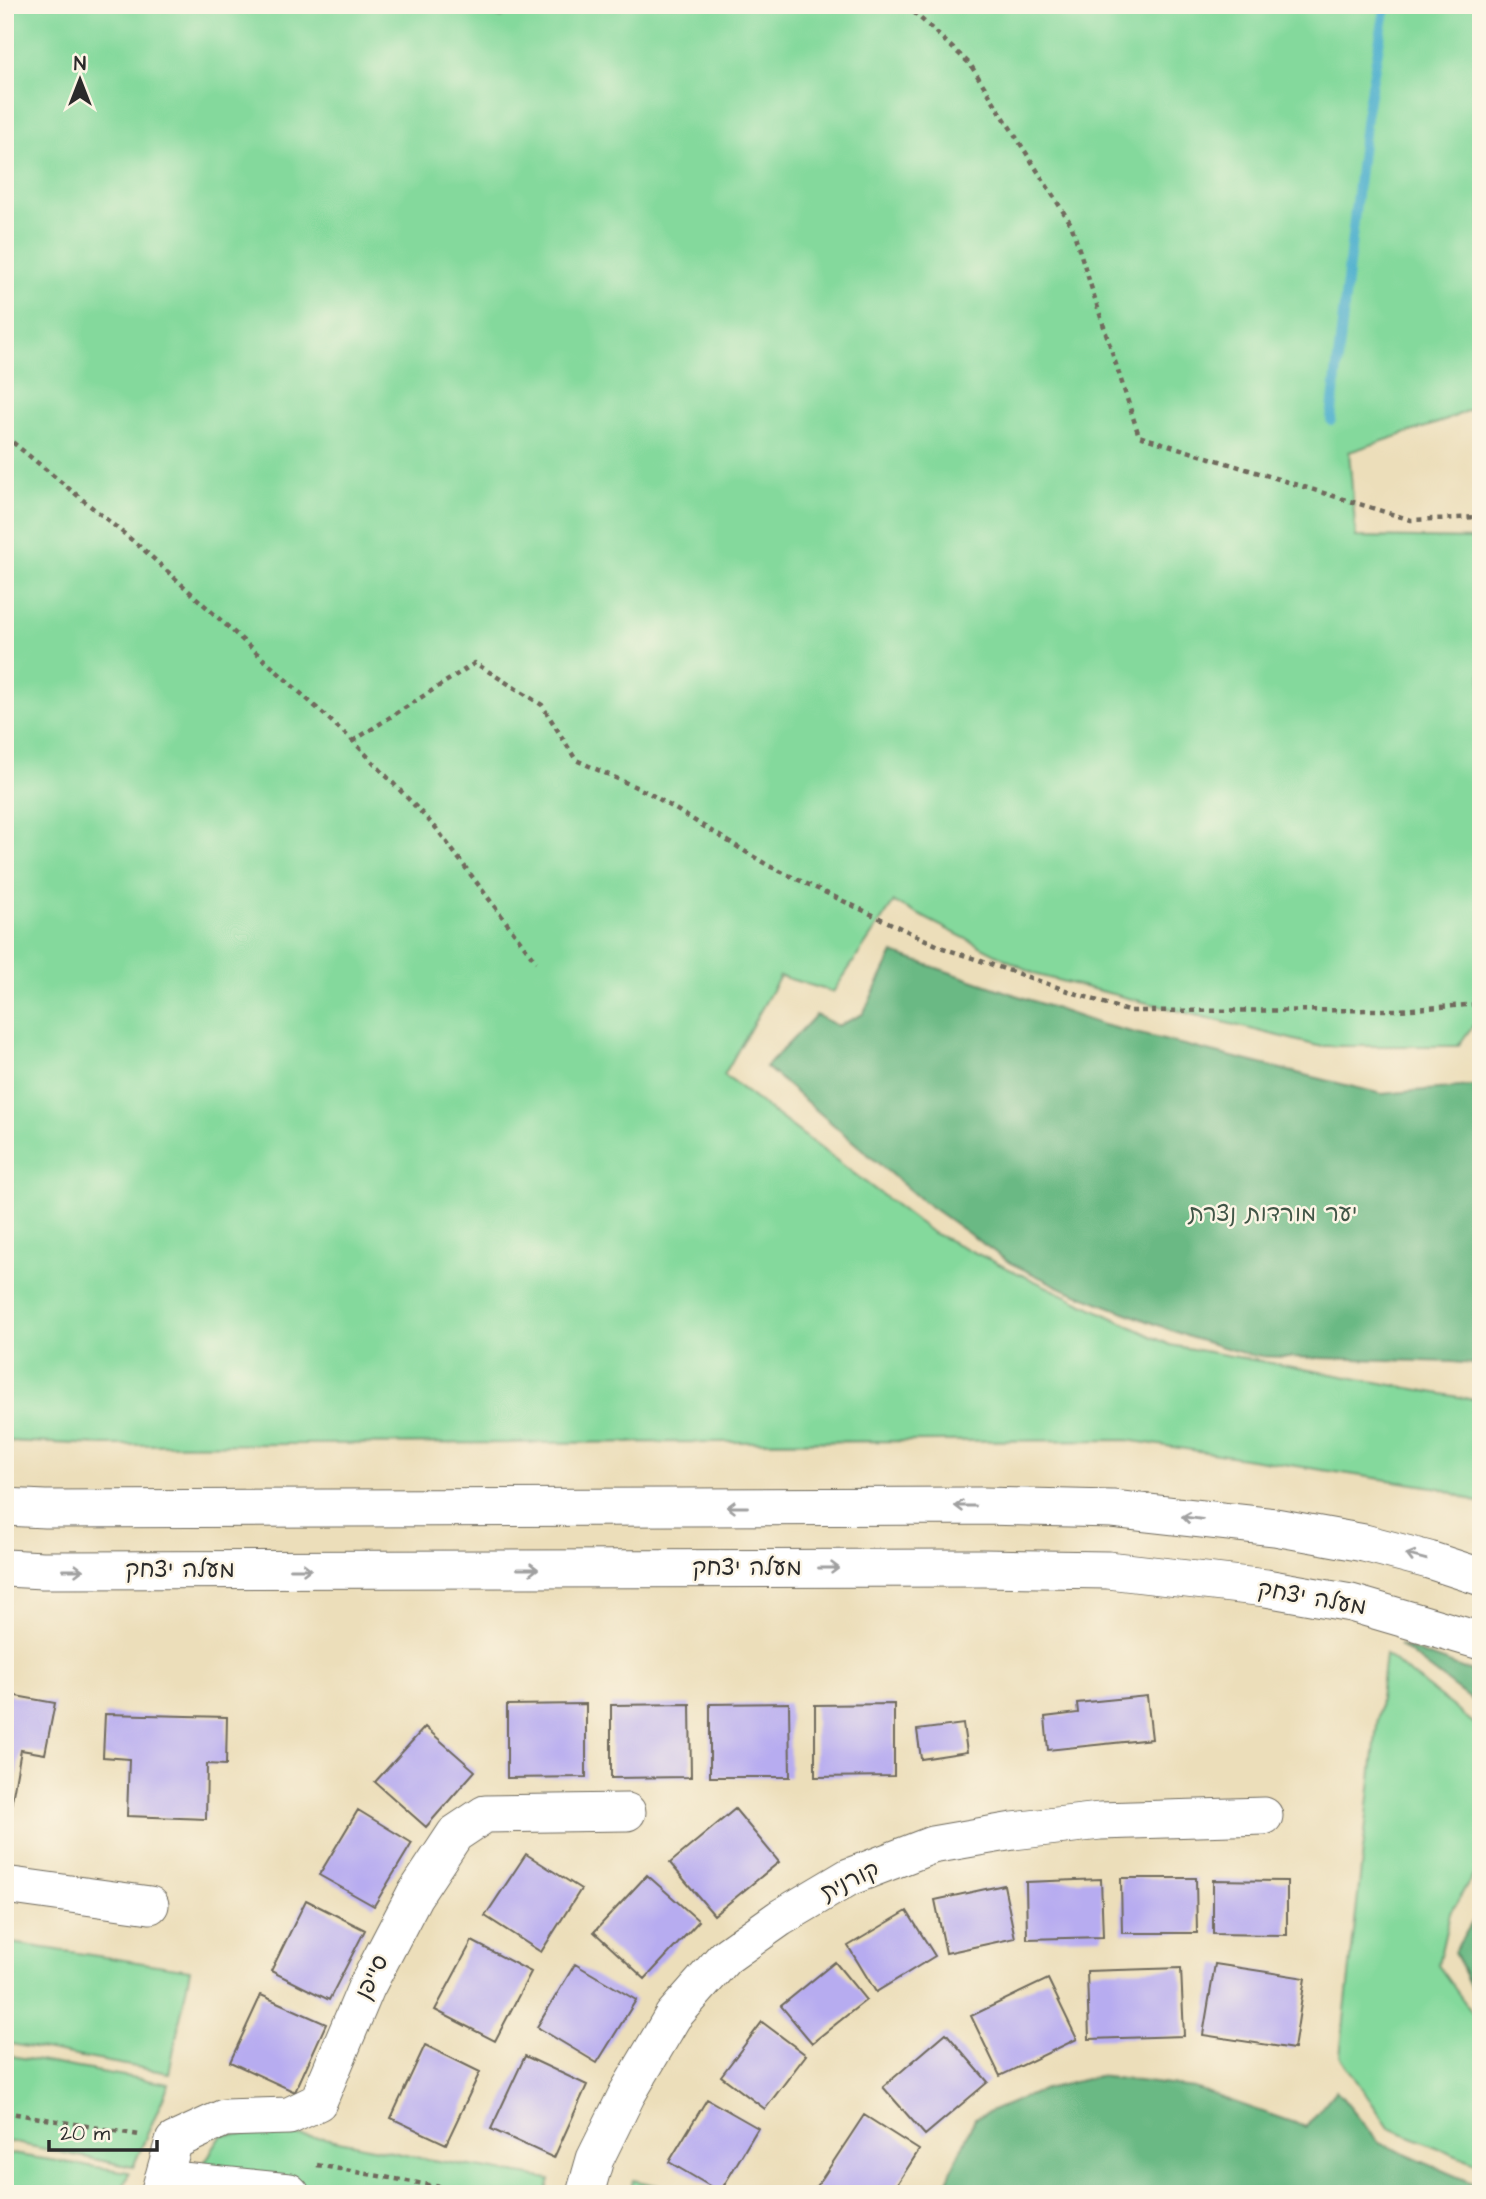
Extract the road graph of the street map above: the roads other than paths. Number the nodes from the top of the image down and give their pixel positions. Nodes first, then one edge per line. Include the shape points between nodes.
1 (5, 1507) edge
2 (5, 1568) edge
3 (1481, 1577) edge
4 (1481, 1641) edge
5 (627, 1812) dead end
6 (1264, 1816) dead end
7 (5, 1885) edge
8 (150, 1905) dead end
9 (161, 2186) edge
10 (291, 2194) edge
11 (585, 2194) edge

3 -> 1 street via 1364,1543 1275,1527 1112,1509
2 -> 4 street, מעלה יצחק via 1108,1570 1351,1602
5 - 9 street, סייפן via 485,1814 456,1834 414,1896 366,1987 318,2102 289,2116 225,2118 174,2141
6 - 11 street, קורנית via 1100,1821 1013,1831 932,1845 849,1877 725,1957 673,2016 627,2094 595,2159
7 - 8 street
9 - 10 street

